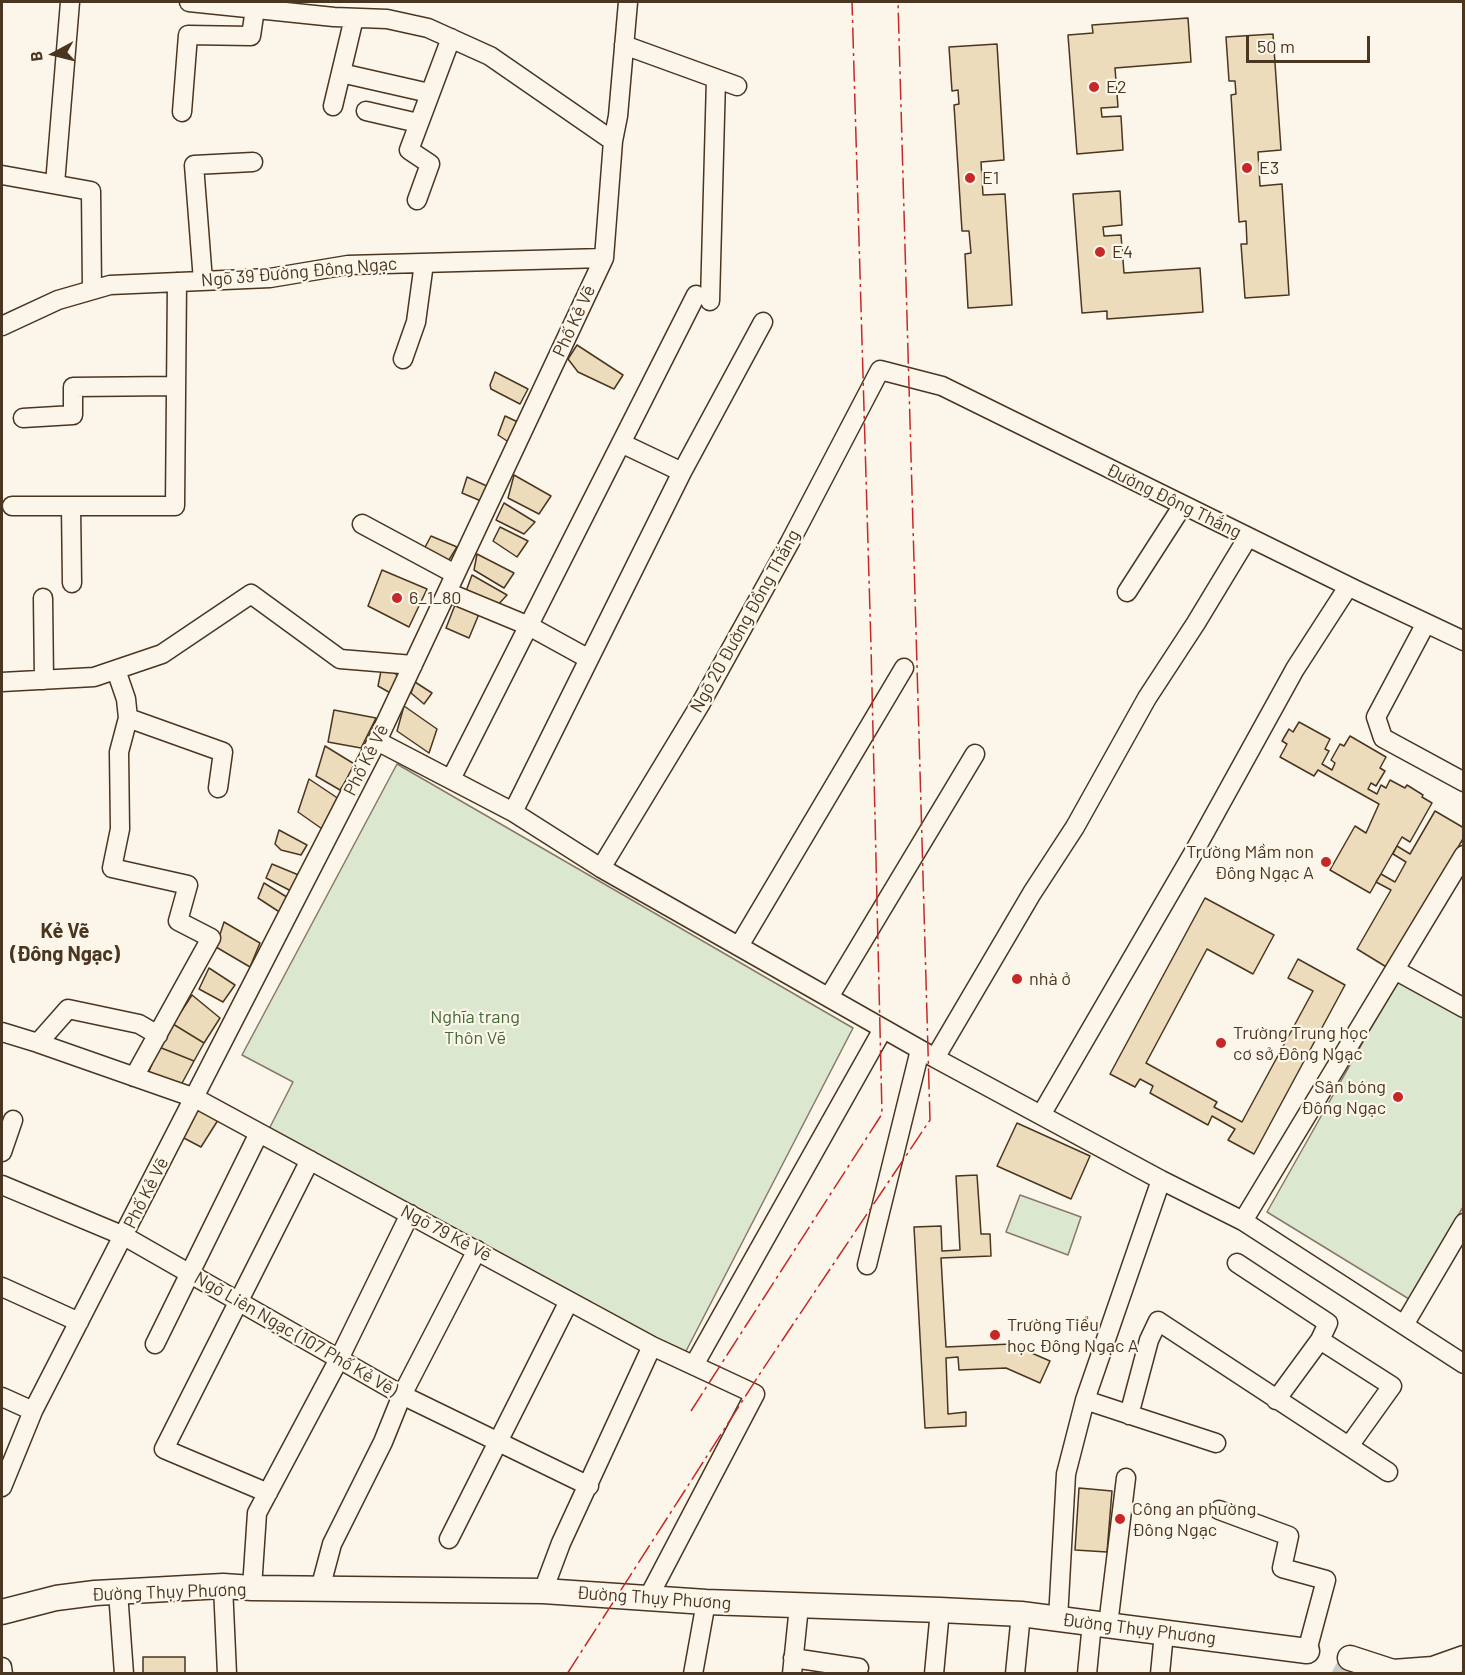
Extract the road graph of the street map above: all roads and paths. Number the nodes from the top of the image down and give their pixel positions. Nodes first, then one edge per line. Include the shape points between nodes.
1 (70, 2) edge
2 (196, 2) edge
3 (628, 2) edge
4 (256, 5) edge
5 (354, 18) junction
6 (451, 38) junction
7 (624, 45) junction
8 (341, 73) junction
9 (716, 79) junction
10 (737, 86) dead end
11 (429, 93) junction
12 (333, 106) dead end
13 (366, 111) dead end
14 (182, 112) dead end
15 (418, 123) junction
16 (613, 141) junction
17 (254, 162) dead end
18 (2, 175) edge
19 (55, 184) junction
20 (417, 200) dead end
21 (604, 258) junction
22 (424, 263) junction
23 (203, 281) junction
24 (177, 282) junction
25 (93, 290) junction
26 (763, 322) dead end
27 (2, 326) edge
28 (403, 359) dead end
29 (880, 369) joint
30 (175, 386) junction
31 (23, 418) dead end
32 (621, 443) junction
33 (682, 472) junction
34 (1183, 505) junction
35 (12, 506) dead end
36 (71, 506) junction
37 (362, 524) dead end
38 (1248, 537) junction
39 (455, 574) junction
40 (72, 584) dead end
41 (1348, 587) junction
42 (447, 592) junction
43 (1127, 592) dead end
44 (43, 598) dead end
45 (1426, 623) junction
46 (529, 626) junction
47 (1464, 641) edge
48 (589, 659) junction
49 (413, 665) junction
50 (904, 668) dead end
51 (116, 670) junction
52 (44, 680) junction
53 (2, 682) edge
54 (128, 718) junction
55 (377, 741) junction
56 (975, 754) dead end
57 (451, 779) junction
58 (1464, 782) edge
59 (218, 788) dead end
60 (513, 812) junction
61 (1464, 855) edge
62 (601, 868) junction
63 (739, 946) junction
64 (1395, 970) junction
65 (829, 998) junction
66 (1464, 1008) edge
67 (884, 1029) junction
68 (2, 1032) edge
69 (158, 1035) junction
70 (39, 1043) junction
71 (928, 1054) junction
72 (134, 1077) junction
73 (195, 1098) junction
74 (1041, 1115) junction
75 (13, 1120) dead end
76 (259, 1133) junction
77 (2, 1152) edge
78 (310, 1160) junction
79 (1161, 1180) junction
80 (2, 1185) edge
81 (410, 1214) junction
82 (1243, 1221) junction
83 (1464, 1223) edge
84 (124, 1236) junction
85 (477, 1250) junction
86 (1237, 1263) dead end
87 (867, 1265) dead end
88 (190, 1274) junction
89 (2, 1287) edge
90 (569, 1301) junction
91 (238, 1302) junction
92 (79, 1322) junction
93 (1404, 1324) junction
94 (1320, 1340) junction
95 (155, 1344) dead end
96 (652, 1346) junction
97 (339, 1359) junction
98 (1464, 1364) edge
99 (694, 1365) junction
100 (402, 1395) junction
101 (2, 1397) edge
102 (1085, 1400) junction
103 (1276, 1400) junction
104 (33, 1411) junction
105 (1130, 1415) junction
106 (499, 1442) junction
107 (1216, 1443) dead end
108 (1349, 1446) junction
109 (1388, 1472) dead end
110 (1126, 1478) dead end
111 (589, 1486) junction
112 (2, 1487) edge
113 (268, 1494) junction
114 (1219, 1510) dead end
115 (448, 1539) dead end
116 (223, 1586) junction
117 (252, 1588) junction
118 (320, 1589) junction
119 (543, 1591) junction
120 (118, 1592) junction
121 (648, 1598) junction
122 (706, 1602) junction
123 (799, 1606) junction
124 (940, 1610) junction
125 (2, 1612) edge
126 (1021, 1614) junction
127 (1058, 1619) junction
128 (1100, 1624) junction
129 (1164, 1632) junction
130 (1307, 1651) joint
131 (1350, 1658) dead end
132 (1464, 1658) edge
133 (792, 1666) edge
134 (2, 1667) edge
135 (859, 1668) dead end
136 (1433, 1671) edge
137 (3, 1674) edge
138 (124, 1674) edge
139 (227, 1674) edge
140 (693, 1674) edge
141 (934, 1674) edge
142 (1015, 1674) edge
143 (1087, 1674) edge
144 (1160, 1674) edge

1 - 19 street
2 - 4 street
3 - 7 street, Phố Kẻ Vẽ
4 - 5 street
4 - 14 street via 251,36 188,35
5 - 6 street via 387,19 428,28
5 - 8 street
6 - 11 street
6 - 16 street via 490,56
7 - 9 street
7 - 16 street, Phố Kẻ Vẽ
8 - 11 street
8 - 12 street
9 - 10 street
9 - 32 street via 703,298
11 - 15 street
13 - 15 street
15 - 20 street via 409,150 430,164
16 - 21 street, Phố Kẻ Vẽ
17 - 23 street via 194,165
18 - 19 street
19 - 25 street via 91,190
21 - 22 street, Ngõ 39 Đường Đông Ngạc
21 - 39 street, Phố Kẻ Vẽ
22 - 23 street, Ngõ 39 Đường Đông Ngạc via 348,265 270,278
22 - 28 street via 416,322
23 - 24 street, Ngõ 39 Đường Đông Ngạc
24 - 25 street, Ngõ 39 Đường Đông Ngạc via 110,285
24 - 30 street
25 - 27 street, Ngõ 39 Đường Đông Ngạc via 58,300
26 - 33 street
29 - 34 street, Đường Đông Thắng via 942,386
29 - 62 street, Ngõ 20 Đường Đồng Thắng via 712,683
30 - 31 street via 73,387 73,415
30 - 36 street via 175,506
32 - 33 street
32 - 46 street
33 - 48 street
34 - 38 street, Đường Đông Thắng
34 - 43 street
35 - 36 street
36 - 40 street
37 - 39 street
38 - 41 street, Đường Đông Thắng
38 - 71 street via 1147,698 1075,827
39 - 42 street, Phố Kẻ Vẽ
41 - 45 street, Đường Đông Thắng
41 - 74 street via 1295,669
42 - 46 street
42 - 49 street, Phố Kẻ Vẽ
44 - 52 street
45 - 47 street, Đường Đông Thắng
45 - 58 street via 1376,717 1383,738
46 - 48 street
46 - 57 street
48 - 60 street
49 - 51 street via 340,659 251,594 162,654
49 - 55 street, Phố Kẻ Vẽ
50 - 63 street
51 - 52 street via 94,677
51 - 54 street
52 - 53 street
54 - 59 street via 223,752
54 - 69 street via 119,752 120,829 112,868 188,885 178,921 211,938
55 - 57 street
55 - 73 street, Phố Kẻ Vẽ
56 - 65 street
57 - 60 street
60 - 62 street
61 - 64 street
62 - 63 street
63 - 65 street
64 - 66 street
64 - 82 street
65 - 67 street
67 - 71 street
67 - 99 street
68 - 70 street, Ngõ 79 Kẻ Vẽ
69 - 70 street via 139,1024 68,1009
69 - 72 street
70 - 72 street, Ngõ 79 Kẻ Vẽ
71 - 74 street
71 - 87 street
72 - 73 street, Ngõ 79 Kẻ Vẽ
73 - 76 street, Ngõ 79 Kẻ Vẽ
73 - 84 street, Phố Kẻ Vẽ
74 - 79 street
75 - 77 street
76 - 78 street, Ngõ 79 Kẻ Vẽ
76 - 88 street
78 - 81 street, Ngõ 79 Kẻ Vẽ
78 - 91 street
79 - 82 street
79 - 102 street
80 - 84 street, Ngõ Liên Ngạc (107 Phố Kẻ Vẽ)
81 - 85 street, Ngõ 79 Kẻ Vẽ
81 - 97 street
82 - 93 street
83 - 93 street
84 - 88 street, Ngõ Liên Ngạc (107 Phố Kẻ Vẽ)
84 - 92 street, Phố Kẻ Vẽ
85 - 90 street, Ngõ 79 Kẻ Vẽ
85 - 100 street
86 - 94 street via 1328,1323
88 - 91 street, Ngõ Liên Ngạc (107 Phố Kẻ Vẽ)
88 - 95 street
89 - 92 street
90 - 96 street, Ngõ 79 Kẻ Vẽ
90 - 106 street
91 - 97 street, Ngõ Liên Ngạc (107 Phố Kẻ Vẽ)
91 - 113 street via 164,1449
92 - 104 street, Phố Kẻ Vẽ
93 - 98 street
94 - 103 street
94 - 108 street via 1392,1386
96 - 99 street, Ngõ 79 Kẻ Vẽ
96 - 111 street
97 - 100 street, Ngõ Liên Ngạc (107 Phố Kẻ Vẽ)
97 - 113 street
99 - 121 street, Ngõ 79 Kẻ Vẽ via 755,1394
100 - 106 street, Ngõ Liên Ngạc (107 Phố Kẻ Vẽ)
100 - 118 street via 332,1544
101 - 104 street
102 - 105 street
102 - 127 street via 1066,1474
103 - 105 street via 1158,1321 1149,1340
103 - 108 street
104 - 112 street, Phố Kẻ Vẽ
105 - 107 street
106 - 111 street, Ngõ Liên Ngạc (107 Phố Kẻ Vẽ)
106 - 115 street
108 - 109 street
110 - 128 street
111 - 119 street
113 - 117 street via 257,1513
114 - 130 street via 1289,1536 1282,1568 1326,1580
116 - 117 main road, Đường Thụy Phương
116 - 120 main road, Đường Thụy Phương
116 - 139 street
117 - 118 main road, Đường Thụy Phương
118 - 119 main road, Đường Thụy Phương
119 - 121 main road, Đường Thụy Phương
120 - 125 main road, Đường Thụy Phương via 56,1598
120 - 138 street
121 - 122 main road, Đường Thụy Phương
122 - 123 main road, Đường Thụy Phương
122 - 140 street
123 - 124 main road, Đường Thụy Phương
123 - 133 street
124 - 126 main road, Đường Thụy Phương
124 - 141 street
126 - 127 main road, Đường Thụy Phương
126 - 142 street
127 - 128 main road, Đường Thụy Phương
128 - 129 main road, Đường Thụy Phương
128 - 143 street
129 - 130 main road, Đường Thụy Phương
129 - 144 street
131 - 136 main road via 1393,1672
132 - 136 main road
133 - 135 street
134 - 137 street

